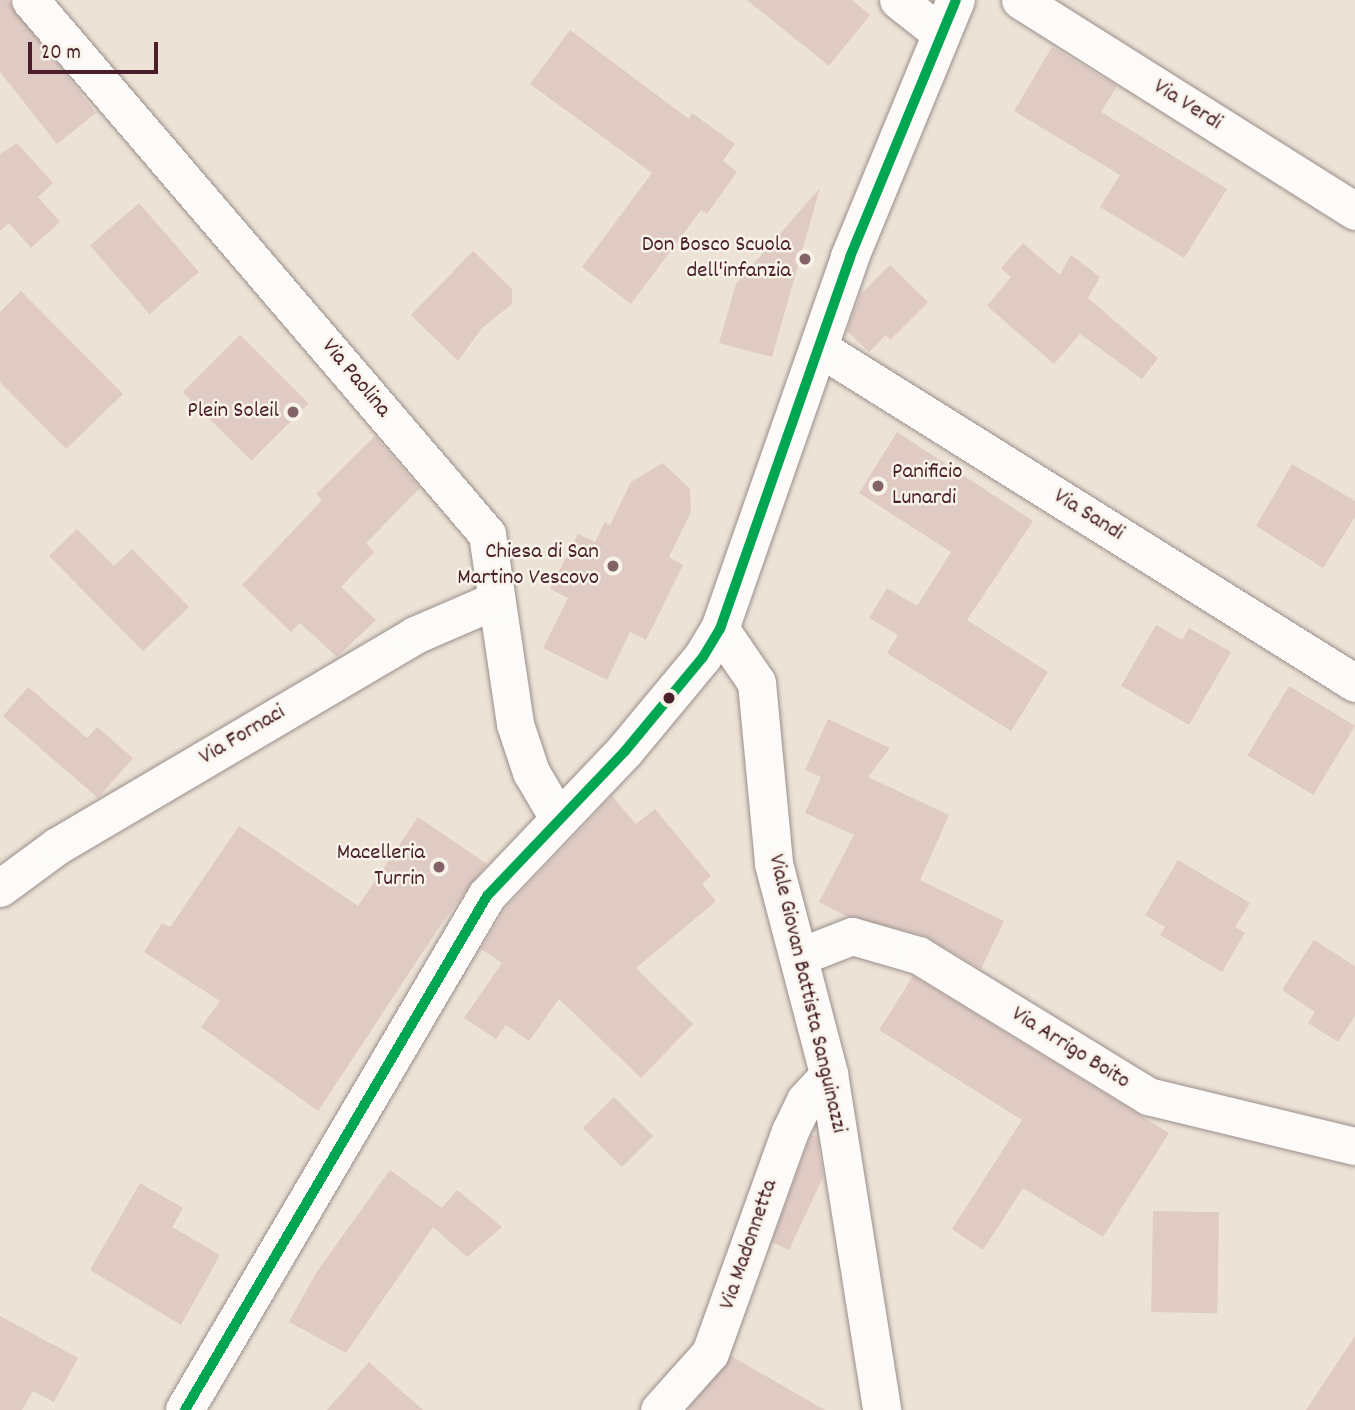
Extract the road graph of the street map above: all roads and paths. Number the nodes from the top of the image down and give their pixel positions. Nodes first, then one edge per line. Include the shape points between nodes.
1 (30, 0) edge
2 (898, 0) edge
3 (956, 0) edge
4 (1020, 0) edge
5 (941, 34) junction
6 (1355, 211) edge
7 (821, 349) junction
8 (496, 600) junction
9 (720, 629) junction
10 (1355, 682) edge
11 (558, 818) junction
12 (0, 888) edge
13 (798, 957) junction
14 (829, 1074) junction
15 (1355, 1146) edge
16 (193, 1407) edge
17 (659, 1410) edge
18 (882, 1410) edge

1 - 8 street, Via Paolina via 487,534
2 - 5 street
3 - 5 main road
4 - 6 street, Via Verdi
5 - 7 main road via 850,257
7 - 9 main road
7 - 10 street, Via Sandi
8 - 11 street, Via Paolina via 515,724 530,772
8 - 12 street, Via Fornaci via 415,635 57,846
9 - 11 main road via 651,721
9 - 13 main road, Viale Giovan Battista Sanguinazzi via 757,683 774,864
11 - 16 main road via 487,896
13 - 14 main road, Viale Giovan Battista Sanguinazzi
13 - 15 street, Via Arrigo Boito via 852,936 918,956 1148,1096
14 - 17 street, Via Madonnetta via 805,1100 790,1130 710,1353
14 - 18 main road, Viale Giovan Battista Sanguinazzi

